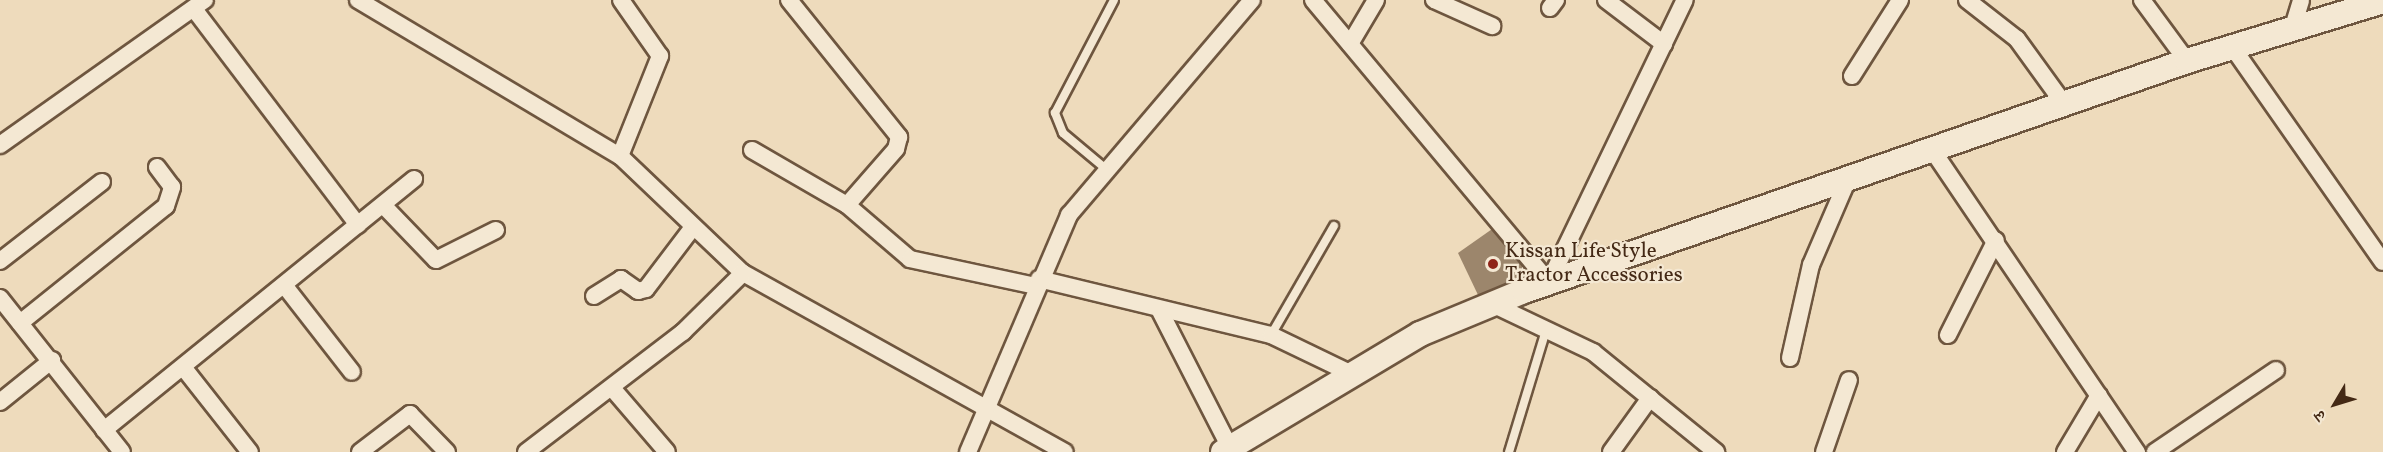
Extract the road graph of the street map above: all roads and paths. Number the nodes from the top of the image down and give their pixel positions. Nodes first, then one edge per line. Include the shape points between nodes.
1 (358, 0) edge
2 (621, 0) edge
3 (789, 0) edge
4 (1114, 0) edge
5 (1252, 0) edge
6 (1313, 0) edge
7 (1376, 0) edge
8 (1434, 0) edge
9 (1606, 0) edge
10 (1685, 0) edge
11 (1900, 0) edge
12 (1967, 0) edge
13 (2142, 0) edge
14 (2301, 0) edge
15 (2383, 1) edge
16 (199, 4) edge
17 (1492, 26) dead end
18 (2292, 30) junction
19 (1350, 44) junction
20 (1664, 44) junction
21 (2233, 48) junction
22 (2187, 61) junction
23 (1852, 76) dead end
24 (2064, 104) junction
25 (0, 145) edge
26 (752, 150) dead end
27 (1933, 151) junction
28 (620, 156) junction
29 (157, 166) dead end
30 (1106, 169) junction
31 (414, 179) dead end
32 (1848, 179) junction
33 (102, 182) dead end
34 (383, 205) junction
35 (847, 205) junction
36 (358, 225) junction
37 (1334, 226) dead end
38 (693, 227) junction
39 (496, 230) dead end
40 (1996, 240) junction
41 (0, 261) edge
42 (2383, 262) edge
43 (743, 273) junction
44 (1550, 282) junction
45 (1038, 283) junction
46 (284, 285) junction
47 (594, 296) dead end
48 (0, 298) edge
49 (1492, 304) junction
50 (1159, 309) junction
51 (20, 323) junction
52 (1547, 327) junction
53 (1271, 335) junction
54 (1948, 335) dead end
55 (1790, 358) dead end
56 (52, 360) junction
57 (183, 367) junction
58 (2276, 370) dead end
59 (352, 372) dead end
60 (1350, 373) junction
61 (1849, 380) dead end
62 (612, 388) junction
63 (2099, 395) junction
64 (1650, 398) junction
65 (0, 402) edge
66 (988, 407) junction
67 (104, 430) junction
68 (1227, 450) edge
69 (122, 452) edge
70 (250, 452) edge
71 (360, 452) edge
72 (447, 452) edge
73 (526, 452) edge
74 (667, 452) edge
75 (968, 452) edge
76 (1064, 452) edge
77 (1509, 452) edge
78 (1611, 452) edge
79 (1716, 452) edge
80 (1824, 452) edge
81 (2065, 452) edge
82 (2138, 452) edge
83 (2155, 452) edge

1 - 28 street
2 - 28 street via 660,56
3 - 35 street via 899,137 896,149
4 - 30 lane via 1055,113 1063,133
5 - 30 street
6 - 19 street
7 - 19 street
8 - 17 street
9 - 20 street
10 - 20 street
11 - 23 street
12 - 24 street via 2017,39
13 - 22 street
14 - 18 street
15 - 18 main road
16 - 25 street
16 - 36 street
18 - 21 main road
19 - 44 street
20 - 44 street
21 - 22 main road
21 - 42 street
22 - 24 main road
24 - 27 main road
26 - 35 street
27 - 32 main road
27 - 40 street
28 - 38 street
29 - 51 street via 172,187 166,206
30 - 45 street via 1069,215
31 - 34 street
32 - 44 main road
32 - 55 street via 1811,265
33 - 41 street
34 - 36 street
34 - 39 street via 436,260
35 - 45 street via 910,259
36 - 46 street
37 - 53 lane
38 - 43 street
38 - 47 street via 646,289 638,291 621,279
40 - 54 street
40 - 63 street
43 - 62 street via 683,332
43 - 66 street
44 - 49 main road
45 - 50 street
45 - 66 street
46 - 57 street
46 - 59 street
48 - 51 street
49 - 52 street
49 - 60 main road via 1420,334
50 - 53 street
50 - 68 street
51 - 56 street
52 - 64 street via 1593,352
52 - 77 lane
53 - 60 street
56 - 65 street
56 - 67 street
57 - 67 street
57 - 70 street
58 - 83 street
60 - 68 main road
61 - 80 street
62 - 73 street
62 - 74 street
63 - 81 street
63 - 82 street
64 - 78 street
64 - 79 street
66 - 75 street
66 - 76 street
67 - 69 street
71 - 72 street via 410,414

